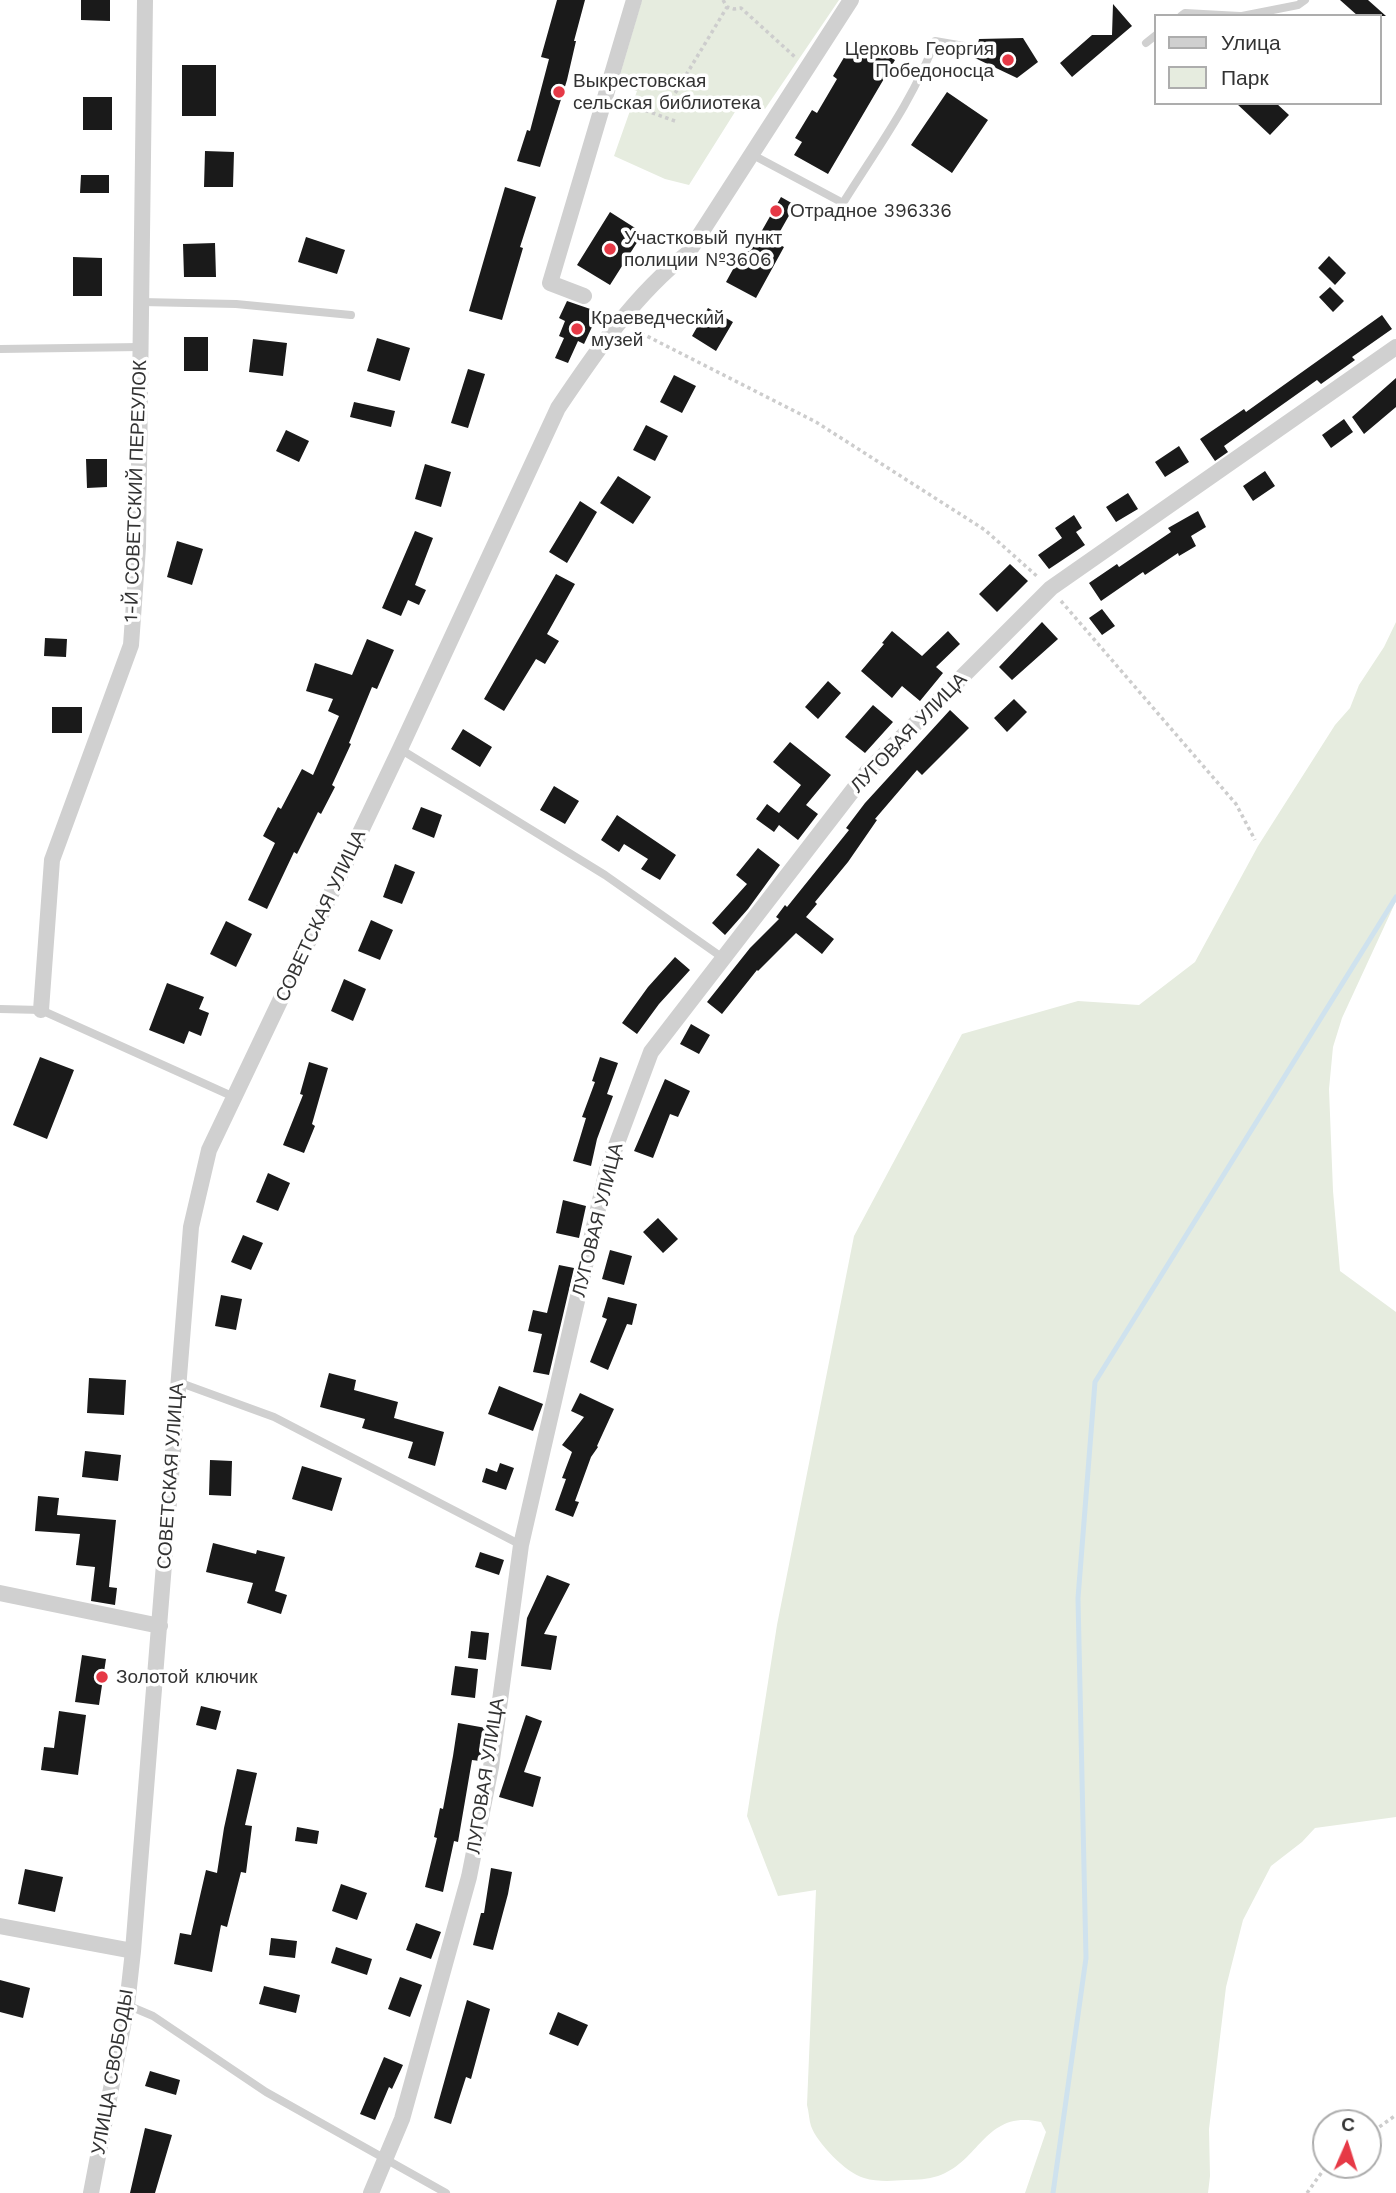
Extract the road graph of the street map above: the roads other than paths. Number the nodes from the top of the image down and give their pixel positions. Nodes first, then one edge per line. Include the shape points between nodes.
1 (145, 0) edge
2 (635, 0) edge
3 (851, 0) edge
4 (1306, 0) edge
5 (1184, 14) edge
6 (1204, 14) edge
7 (1251, 14) edge
8 (1154, 37) edge
9 (1146, 43) dead end
10 (964, 46) dead end
11 (751, 153) junction
12 (584, 296) dead end
13 (141, 302) junction
14 (351, 315) dead end
15 (140, 346) junction
16 (1396, 347) edge
17 (0, 349) edge
18 (400, 749) junction
19 (723, 958) junction
20 (0, 1009) edge
21 (40, 1010) junction
22 (234, 1097) junction
23 (178, 1382) junction
24 (521, 1545) junction
25 (0, 1593) edge
26 (160, 1626) junction
27 (0, 1926) edge
28 (133, 1951) junction
29 (127, 2005) junction
30 (384, 2160) junction
31 (91, 2193) edge
32 (371, 2193) edge
33 (446, 2193) edge

1 - 13 street, 1-Й СОВЕТСКИЙ ПЕРЕУЛОК
2 - 12 street via 550,283
3 - 11 street, СОВЕТСКАЯ УЛИЦА
4 - 7 lane
5 - 6 lane
8 - 9 lane
10 - 11 lane via 935,41 914,89 843,203
11 - 18 street, СОВЕТСКАЯ УЛИЦА via 688,253 660,275 558,408
13 - 14 lane via 236,304
13 - 15 street, 1-Й СОВЕТСКИЙ ПЕРЕУЛОК
15 - 17 lane
15 - 21 street, 1-Й СОВЕТСКИЙ ПЕРЕУЛОК via 138,547 131,645 52,860
16 - 19 street, ЛУГОВАЯ УЛИЦА via 1051,588 867,772
18 - 19 lane via 605,876
18 - 22 street, СОВЕТСКАЯ УЛИЦА
19 - 24 street, ЛУГОВАЯ УЛИЦА via 650,1052 607,1170
20 - 21 lane
21 - 22 lane
22 - 23 street, СОВЕТСКАЯ УЛИЦА via 209,1150 191,1227
23 - 24 lane via 274,1417
23 - 26 street, СОВЕТСКАЯ УЛИЦА
24 - 30 street, ЛУГОВАЯ УЛИЦА via 491,1767 469,1877 402,2119
25 - 26 street
26 - 28 street, СОВЕТСКАЯ УЛИЦА
27 - 28 street
28 - 29 street, УЛИЦА СВОБОДЫ
29 - 30 lane via 153,2016 266,2092
29 - 31 street, УЛИЦА СВОБОДЫ
30 - 32 street, ЛУГОВАЯ УЛИЦА
30 - 33 lane

